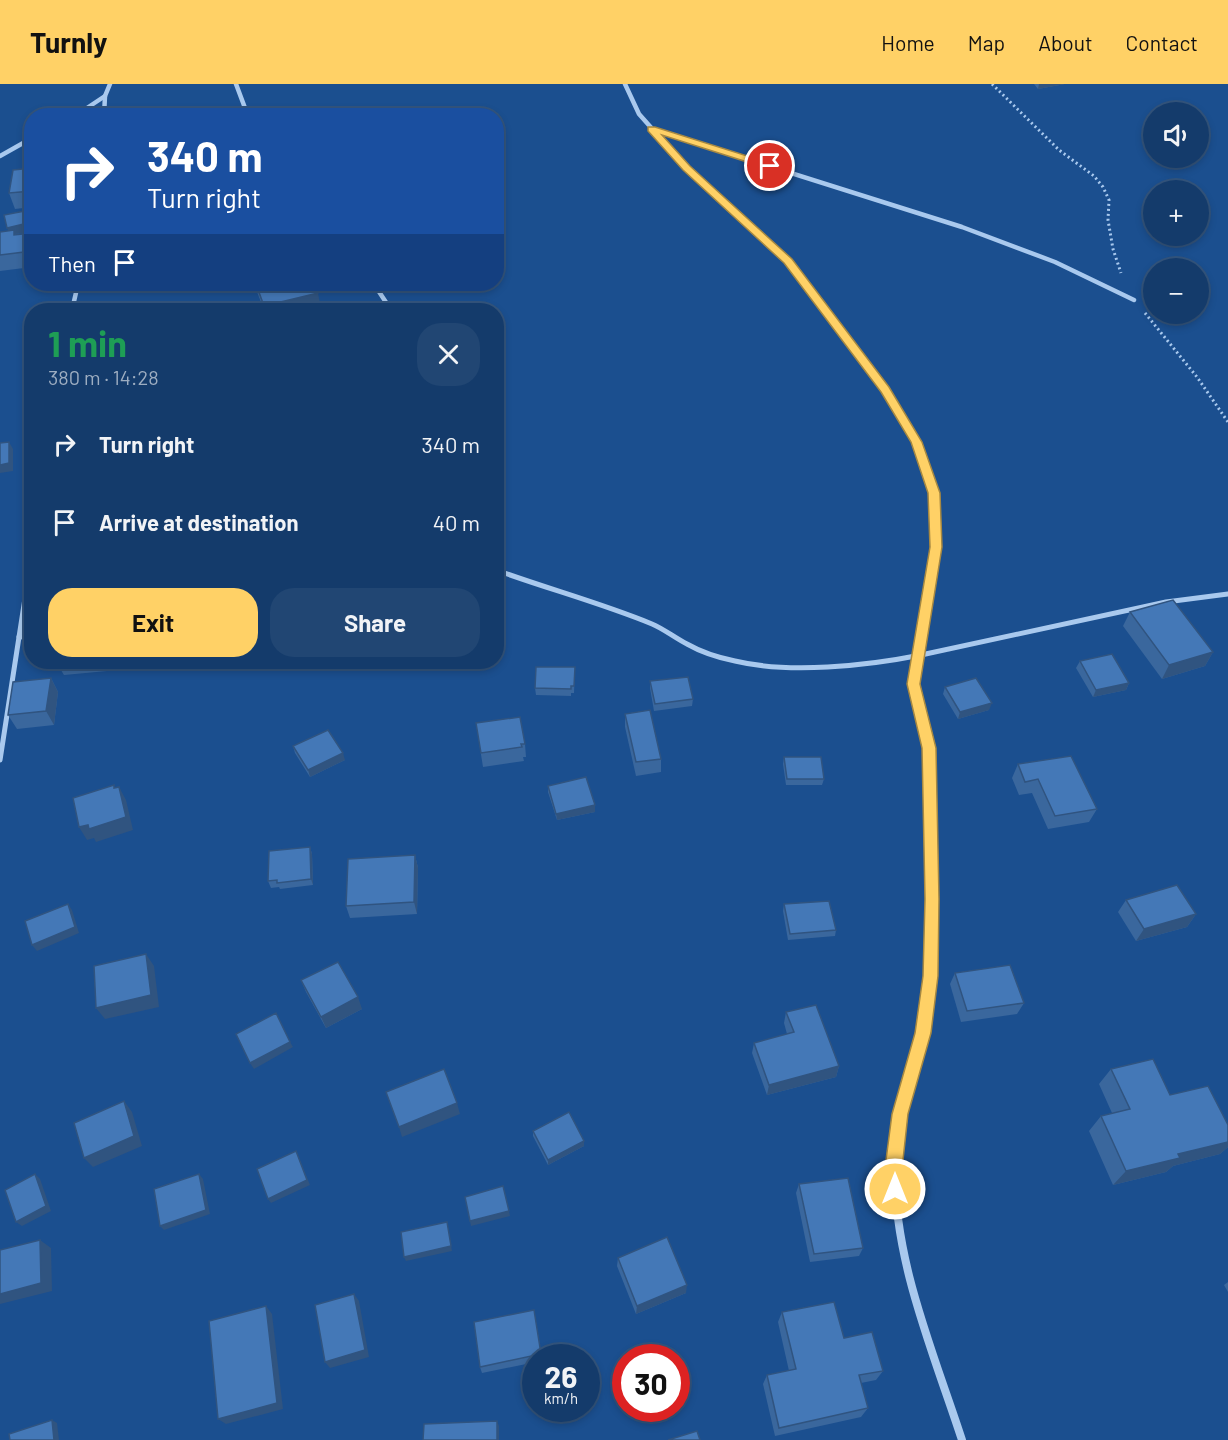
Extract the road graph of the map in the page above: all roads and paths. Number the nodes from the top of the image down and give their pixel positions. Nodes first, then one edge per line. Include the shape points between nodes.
1 (110, 84) edge
2 (236, 84) edge
3 (625, 84) edge
4 (992, 84) edge
5 (105, 96) junction
6 (87, 108) edge
7 (104, 108) edge
8 (245, 108) edge
9 (652, 129) junction
10 (24, 142) edge
11 (0, 156) edge
12 (1134, 300) junction
13 (1228, 422) edge
14 (504, 573) edge
15 (1228, 594) edge
16 (24, 605) edge
17 (19, 637) junction
18 (24, 637) edge
19 (921, 654) junction
20 (0, 760) edge
21 (962, 1440) edge

1 - 5 street
2 - 8 street
3 - 9 street via 639,114
4 - 12 path via 1103,187 1109,200 1113,249
5 - 6 street
5 - 7 street
9 - 12 street via 962,227 1055,262
9 - 19 street via 687,168 788,261 885,390 917,442 934,493 936,547
10 - 11 street
12 - 13 path
14 - 19 street via 616,610 655,625 690,646 734,661 798,667 886,662
15 - 19 street via 1166,602
16 - 17 street
17 - 18 street
17 - 20 street
19 - 21 street via 914,684 929,748 930,976 923,1033 900,1114 895,1189 909,1274

